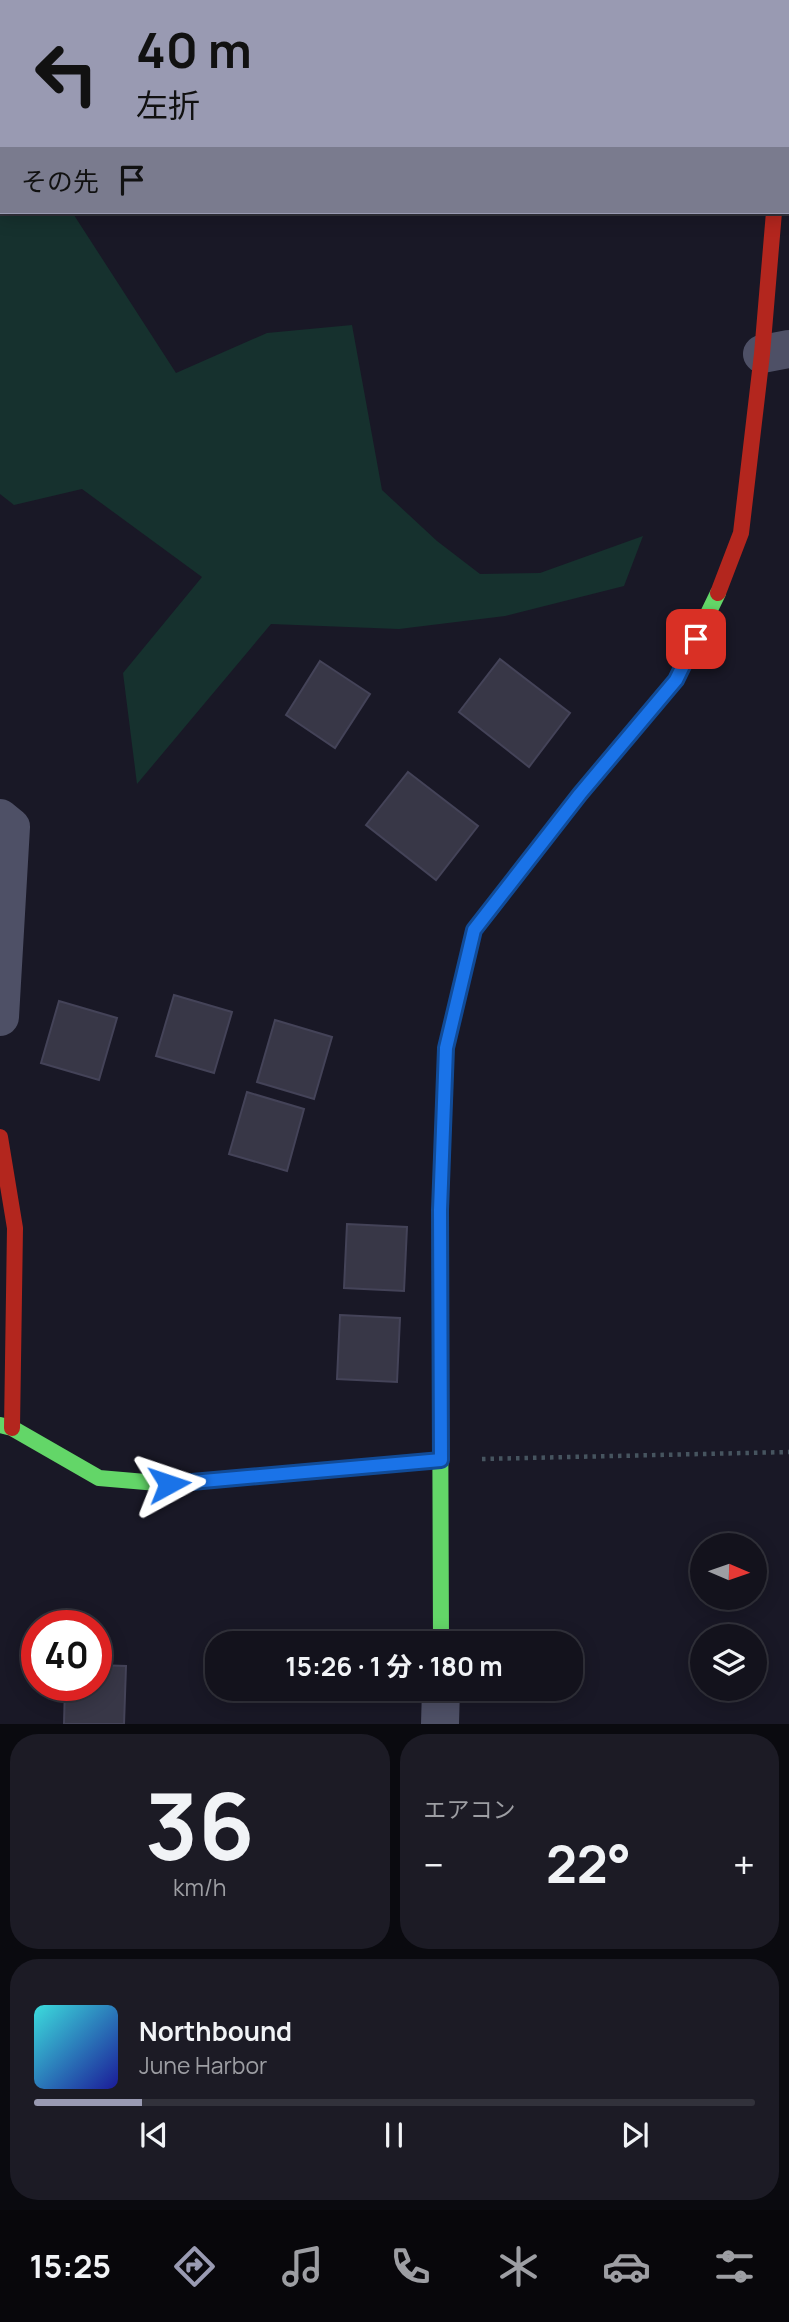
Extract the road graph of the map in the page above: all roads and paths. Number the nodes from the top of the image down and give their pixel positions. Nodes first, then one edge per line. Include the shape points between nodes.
1 (774, 214) edge
2 (776, 351) edge
3 (0, 818) edge
4 (0, 1017) edge
5 (0, 1137) edge
6 (6, 1426) edge
7 (789, 1452) edge
8 (441, 1460) junction
9 (441, 1631) edge
10 (440, 1701) edge
11 (440, 1724) edge

1 - 2 street
2 - 8 street via 741,533 726,577 676,680 474,930 446,1048 440,1210
3 - 4 street via 10,827
5 - 6 street via 15,1228
6 - 8 street via 99,1478 169,1484
7 - 8 path
8 - 9 street
10 - 11 street

